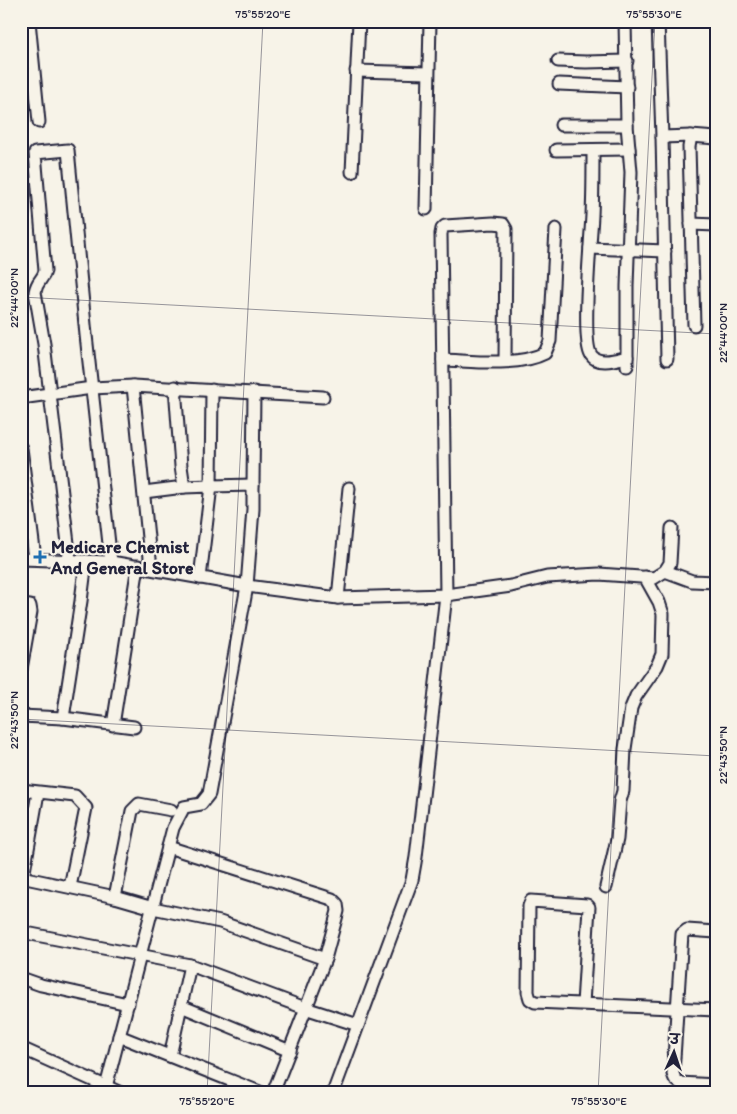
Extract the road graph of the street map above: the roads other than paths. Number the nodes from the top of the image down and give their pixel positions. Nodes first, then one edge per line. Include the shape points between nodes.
1 (29, 21) edge
2 (359, 21) edge
3 (430, 21) edge
4 (625, 21) edge
5 (658, 21) edge
6 (558, 61) dead end
7 (627, 61) junction
8 (356, 71) junction
9 (428, 73) junction
10 (559, 84) dead end
11 (627, 87) junction
12 (39, 122) dead end
13 (561, 125) dead end
14 (627, 125) junction
15 (691, 136) junction
16 (662, 137) junction
17 (716, 138) edge
18 (629, 149) junction
19 (556, 150) dead end
20 (593, 150) junction
21 (352, 172) dead end
22 (426, 209) dead end
23 (691, 224) junction
24 (716, 225) edge
25 (556, 229) dead end
26 (590, 248) junction
27 (628, 250) junction
28 (665, 251) junction
29 (694, 325) dead end
30 (667, 359) dead end
31 (443, 360) junction
32 (505, 361) junction
33 (133, 386) junction
34 (92, 388) junction
35 (175, 388) junction
36 (212, 390) junction
37 (254, 392) junction
38 (50, 394) junction
39 (323, 397) dead end
40 (21, 398) edge
41 (21, 448) edge
42 (253, 485) junction
43 (211, 486) junction
44 (184, 487) junction
45 (349, 488) dead end
46 (144, 492) junction
47 (672, 528) dead end
48 (21, 558) edge
49 (35, 558) junction
50 (70, 560) junction
51 (86, 561) junction
52 (110, 562) junction
53 (138, 566) junction
54 (151, 568) junction
55 (665, 571) junction
56 (646, 577) junction
57 (200, 578) junction
58 (716, 582) edge
59 (246, 586) junction
60 (446, 595) junction
61 (338, 598) junction
62 (21, 604) edge
63 (21, 668) edge
64 (21, 716) edge
65 (63, 718) junction
66 (113, 725) junction
67 (134, 727) dead end
68 (21, 790) edge
69 (38, 793) junction
70 (171, 810) dead end
71 (168, 847) junction
72 (22, 877) edge
73 (70, 887) junction
74 (606, 887) dead end
75 (115, 897) junction
76 (153, 908) junction
77 (21, 932) edge
78 (716, 932) edge
79 (140, 954) junction
80 (325, 959) junction
81 (190, 965) junction
82 (21, 978) edge
83 (128, 1004) junction
84 (583, 1004) junction
85 (181, 1006) junction
86 (305, 1008) junction
87 (677, 1008) junction
88 (716, 1010) edge
89 (358, 1025) junction
90 (119, 1036) junction
91 (290, 1051) junction
92 (23, 1052) edge
93 (170, 1056) junction
94 (106, 1086) junction
95 (716, 1086) edge
96 (121, 1093) edge
97 (262, 1093) edge
98 (273, 1093) edge
99 (334, 1093) edge

1 - 12 street
2 - 8 street
3 - 9 street
4 - 7 street
5 - 16 street
6 - 7 street
7 - 11 street
8 - 9 street
8 - 21 street
9 - 22 street
10 - 11 street
11 - 14 street
13 - 14 street
14 - 18 street
15 - 16 street
15 - 17 street
15 - 23 street
16 - 28 street
18 - 20 street
18 - 27 street
19 - 20 street
20 - 26 street
23 - 24 street
23 - 29 street
25 - 32 street via 550,341 545,353 533,359
26 - 27 street
26 - 27 street via 587,339 590,354 602,360 627,362
27 - 28 street
28 - 30 street
31 - 32 street
31 - 32 street via 442,228 493,223 503,224 506,230
31 - 60 street
33 - 34 street
33 - 35 street
33 - 46 street
34 - 38 street
34 - 38 street via 68,150 35,154 45,271 36,283 35,292
34 - 52 street
35 - 36 street
35 - 44 street
36 - 37 street
36 - 43 street
37 - 39 street
37 - 42 street
38 - 40 street
38 - 50 street
41 - 49 street
42 - 43 street
42 - 59 street
43 - 44 street
43 - 57 street
44 - 46 street
45 - 61 street
46 - 54 street
47 - 55 street via 670,563
48 - 49 street
49 - 50 street
50 - 51 street
51 - 52 street
51 - 65 street
52 - 53 street
53 - 54 street
53 - 66 street
54 - 57 street
55 - 56 street via 654,578
55 - 58 street via 692,581
56 - 60 street via 599,574 547,577 512,586
56 - 74 street via 663,614 662,654 631,708 617,839
57 - 59 street
59 - 61 street
59 - 71 street via 209,794 202,804 184,807
60 - 61 street
60 - 89 street via 412,880
62 - 63 street via 30,606 31,612
64 - 65 street
65 - 66 street
66 - 67 street
68 - 69 street
69 - 72 street
69 - 73 street via 75,796 86,808
70 - 75 street via 139,804 134,807
71 - 76 street
71 - 80 street via 336,901 338,911
72 - 73 street
73 - 75 street
75 - 76 street
76 - 79 street
76 - 80 street via 220,922
77 - 79 street
78 - 87 street via 688,930 682,934
79 - 81 street
79 - 83 street
80 - 86 street
81 - 85 street
81 - 86 street
82 - 83 street
83 - 90 street
84 - 84 street via 589,907 531,901 530,999 535,1002
84 - 87 street
85 - 91 street
85 - 93 street
86 - 89 street
86 - 91 street
87 - 88 street
87 - 95 street via 674,1079 680,1083
89 - 99 street
90 - 93 street
90 - 94 street
91 - 98 street
92 - 94 street
93 - 97 street
94 - 96 street

